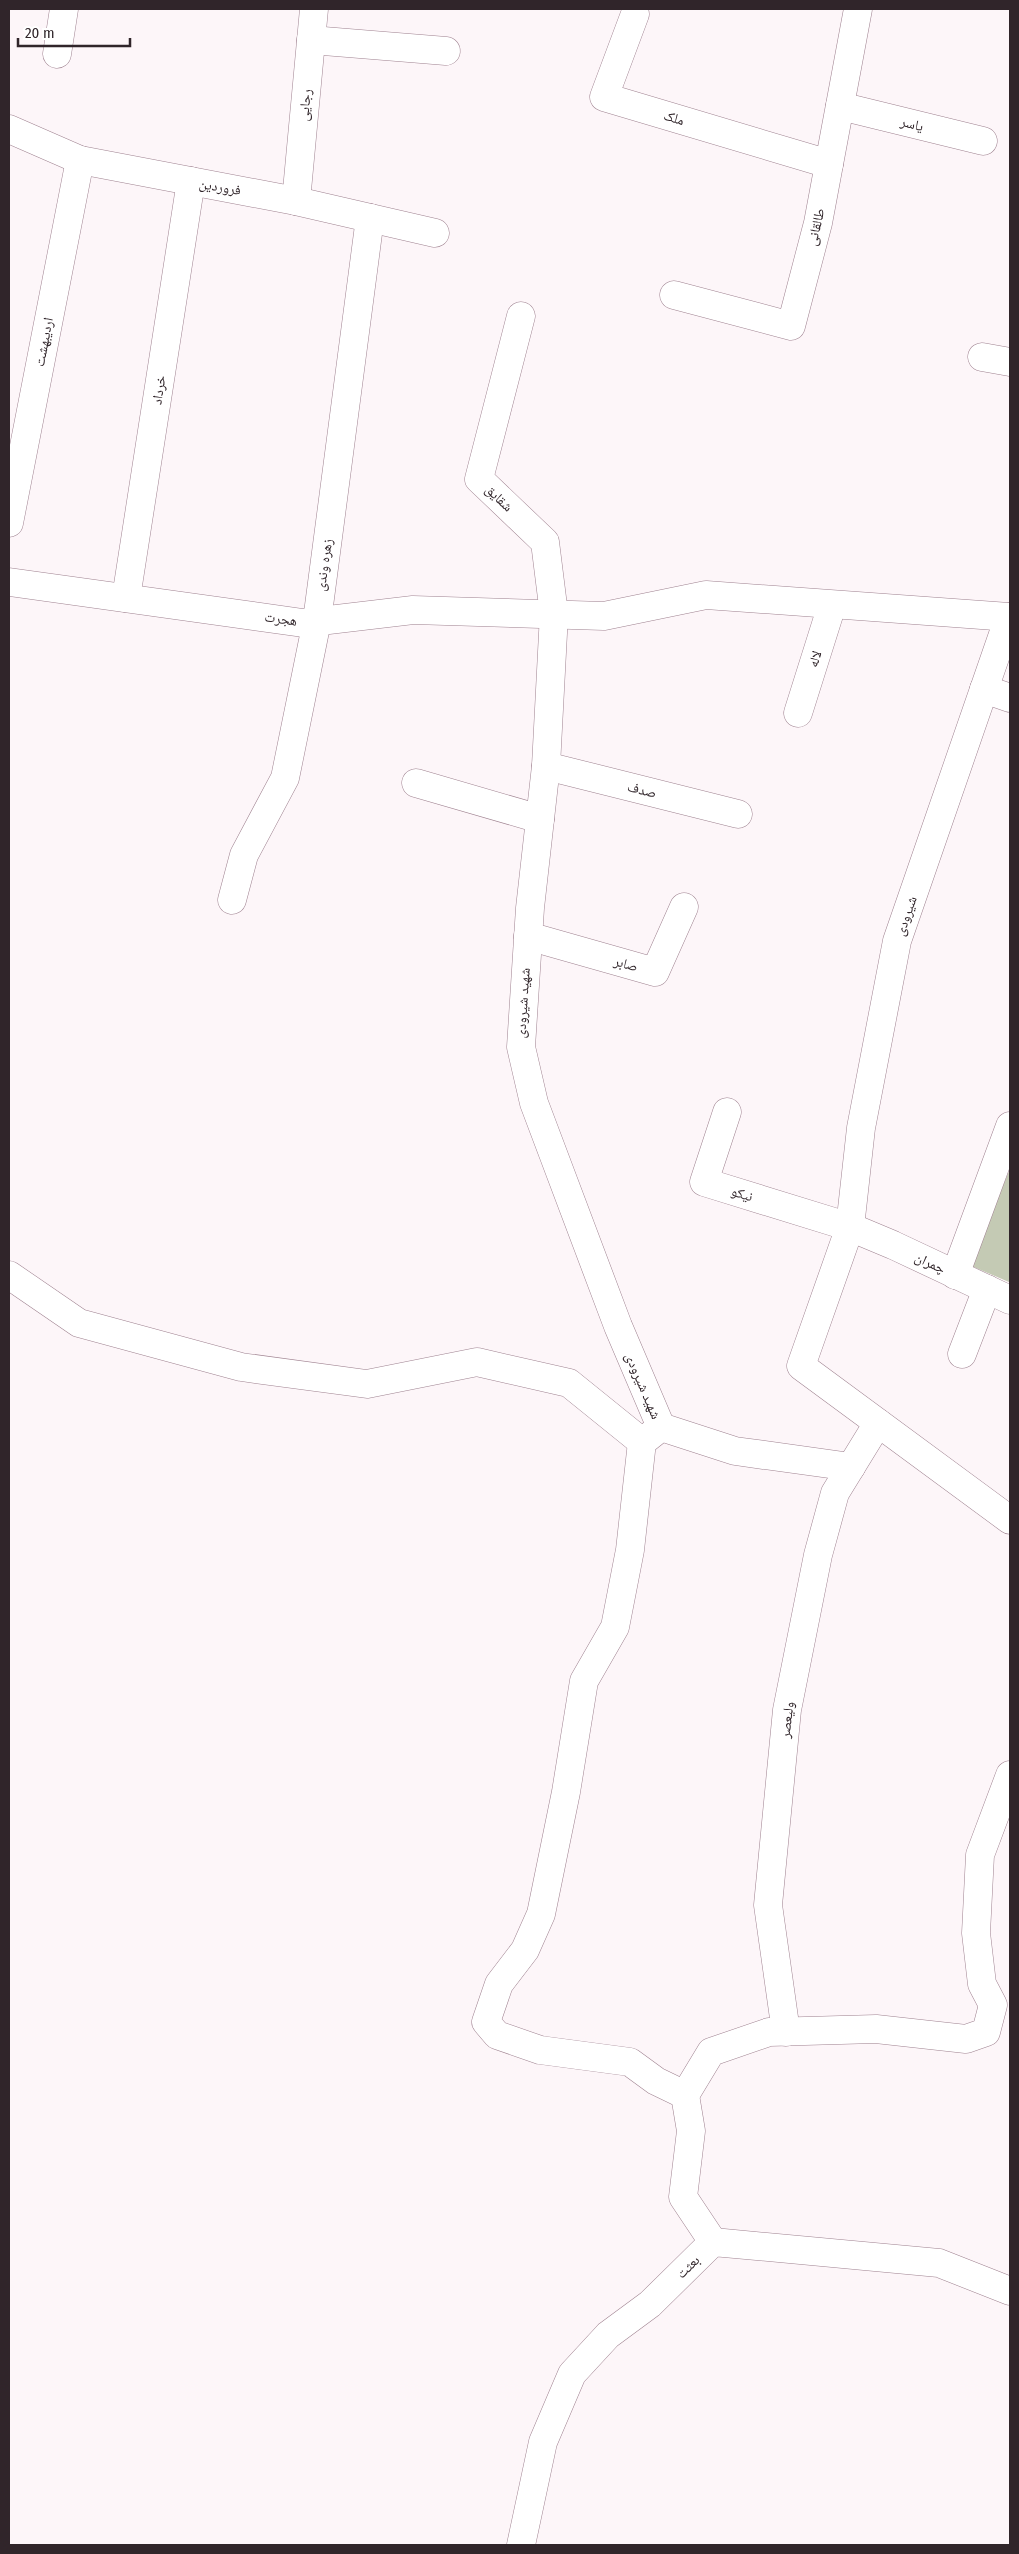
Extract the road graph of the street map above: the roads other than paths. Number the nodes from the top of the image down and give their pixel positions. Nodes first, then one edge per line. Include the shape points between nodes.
1 (64, 9) edge
2 (314, 9) edge
3 (858, 9) edge
4 (636, 14) dead end
5 (311, 40) junction
6 (446, 51) dead end
7 (57, 54) dead end
8 (840, 106) junction
9 (9, 129) edge
10 (984, 141) dead end
11 (80, 160) junction
12 (829, 164) junction
13 (191, 181) junction
14 (296, 201) junction
15 (370, 218) junction
16 (435, 233) dead end
17 (674, 295) dead end
18 (521, 316) dead end
19 (982, 357) dead end
20 (1010, 362) edge
21 (9, 523) edge
22 (9, 582) edge
23 (126, 598) junction
24 (832, 605) junction
25 (554, 614) junction
26 (1010, 617) edge
27 (317, 621) junction
28 (984, 688) junction
29 (1010, 698) edge
30 (798, 713) dead end
31 (546, 766) junction
32 (416, 783) dead end
33 (738, 814) dead end
34 (540, 818) junction
35 (232, 900) dead end
36 (684, 907) dead end
37 (528, 936) junction
38 (727, 1112) dead end
39 (1010, 1126) edge
40 (850, 1227) junction
41 (955, 1274) junction
42 (9, 1275) edge
43 (999, 1295) edge
44 (962, 1354) dead end
45 (878, 1423) junction
46 (651, 1434) junction
47 (851, 1467) junction
48 (1010, 1520) edge
49 (1010, 1775) edge
50 (786, 2032) junction
51 (685, 2095) junction
52 (713, 2242) junction
53 (1010, 2290) edge
54 (521, 2545) edge

1 - 7 street
2 - 5 street, رجایی
3 - 8 street, طالقانی
4 - 12 street, ملک via 604,97
5 - 6 street
5 - 14 street, رجایی
8 - 10 street, یاسر
8 - 12 street, طالقانی
9 - 11 street, فروردین
11 - 13 street, فروردین
11 - 21 street, اردیبهشت
12 - 17 street, طالقانی via 818,223 791,326
13 - 14 street, فروردین
13 - 23 street, خرداد
14 - 15 street, فروردین
15 - 16 street, فروردین
15 - 27 street, زهره وندی
18 - 25 street, شقایق via 479,479 545,542
19 - 20 street
22 - 23 street, هجرت
23 - 27 street, هجرت via 302,623
24 - 25 street, هجرت via 706,596 604,616
24 - 26 street, هجرت
24 - 30 street, لاله
25 - 27 street, هجرت via 413,610
25 - 31 street, شهید شیرودی
26 - 28 street, شیرودی
27 - 35 street, زهره وندی via 285,778 244,855
28 - 29 street
28 - 40 street, شیرودی via 897,941 861,1128
31 - 33 street, صدف
31 - 34 street, شهید شیرودی
32 - 34 street
34 - 37 street, شهید شیرودی
36 - 37 street, صابر via 655,972
37 - 46 street, شهید شیرودی via 521,1047 534,1103 618,1326
38 - 40 street, نیکو via 704,1182
39 - 41 street
40 - 41 street, چمران
40 - 45 street, شیرودی via 801,1366
41 - 43 street, چمران
42 - 46 street via 80,1323 241,1366 367,1384 477,1362 569,1383
43 - 44 street
45 - 47 street, ولیعصر
45 - 48 street
46 - 47 street via 735,1451
46 - 51 street via 615,1627 584,1681 541,1914 525,1950 499,1984 486,2022 497,2035 540,2050 630,2062
47 - 50 street, ولیعصر via 835,1493 818,1555 787,1710 768,1905
49 - 50 street via 980,1856 976,1932 982,1984 993,2005 986,2032 966,2038 876,2029
50 - 51 street via 769,2032 711,2052
51 - 52 street via 691,2131 683,2197
52 - 53 street via 939,2263
52 - 54 street, بعثت via 650,2304 608,2335 572,2374 543,2442

